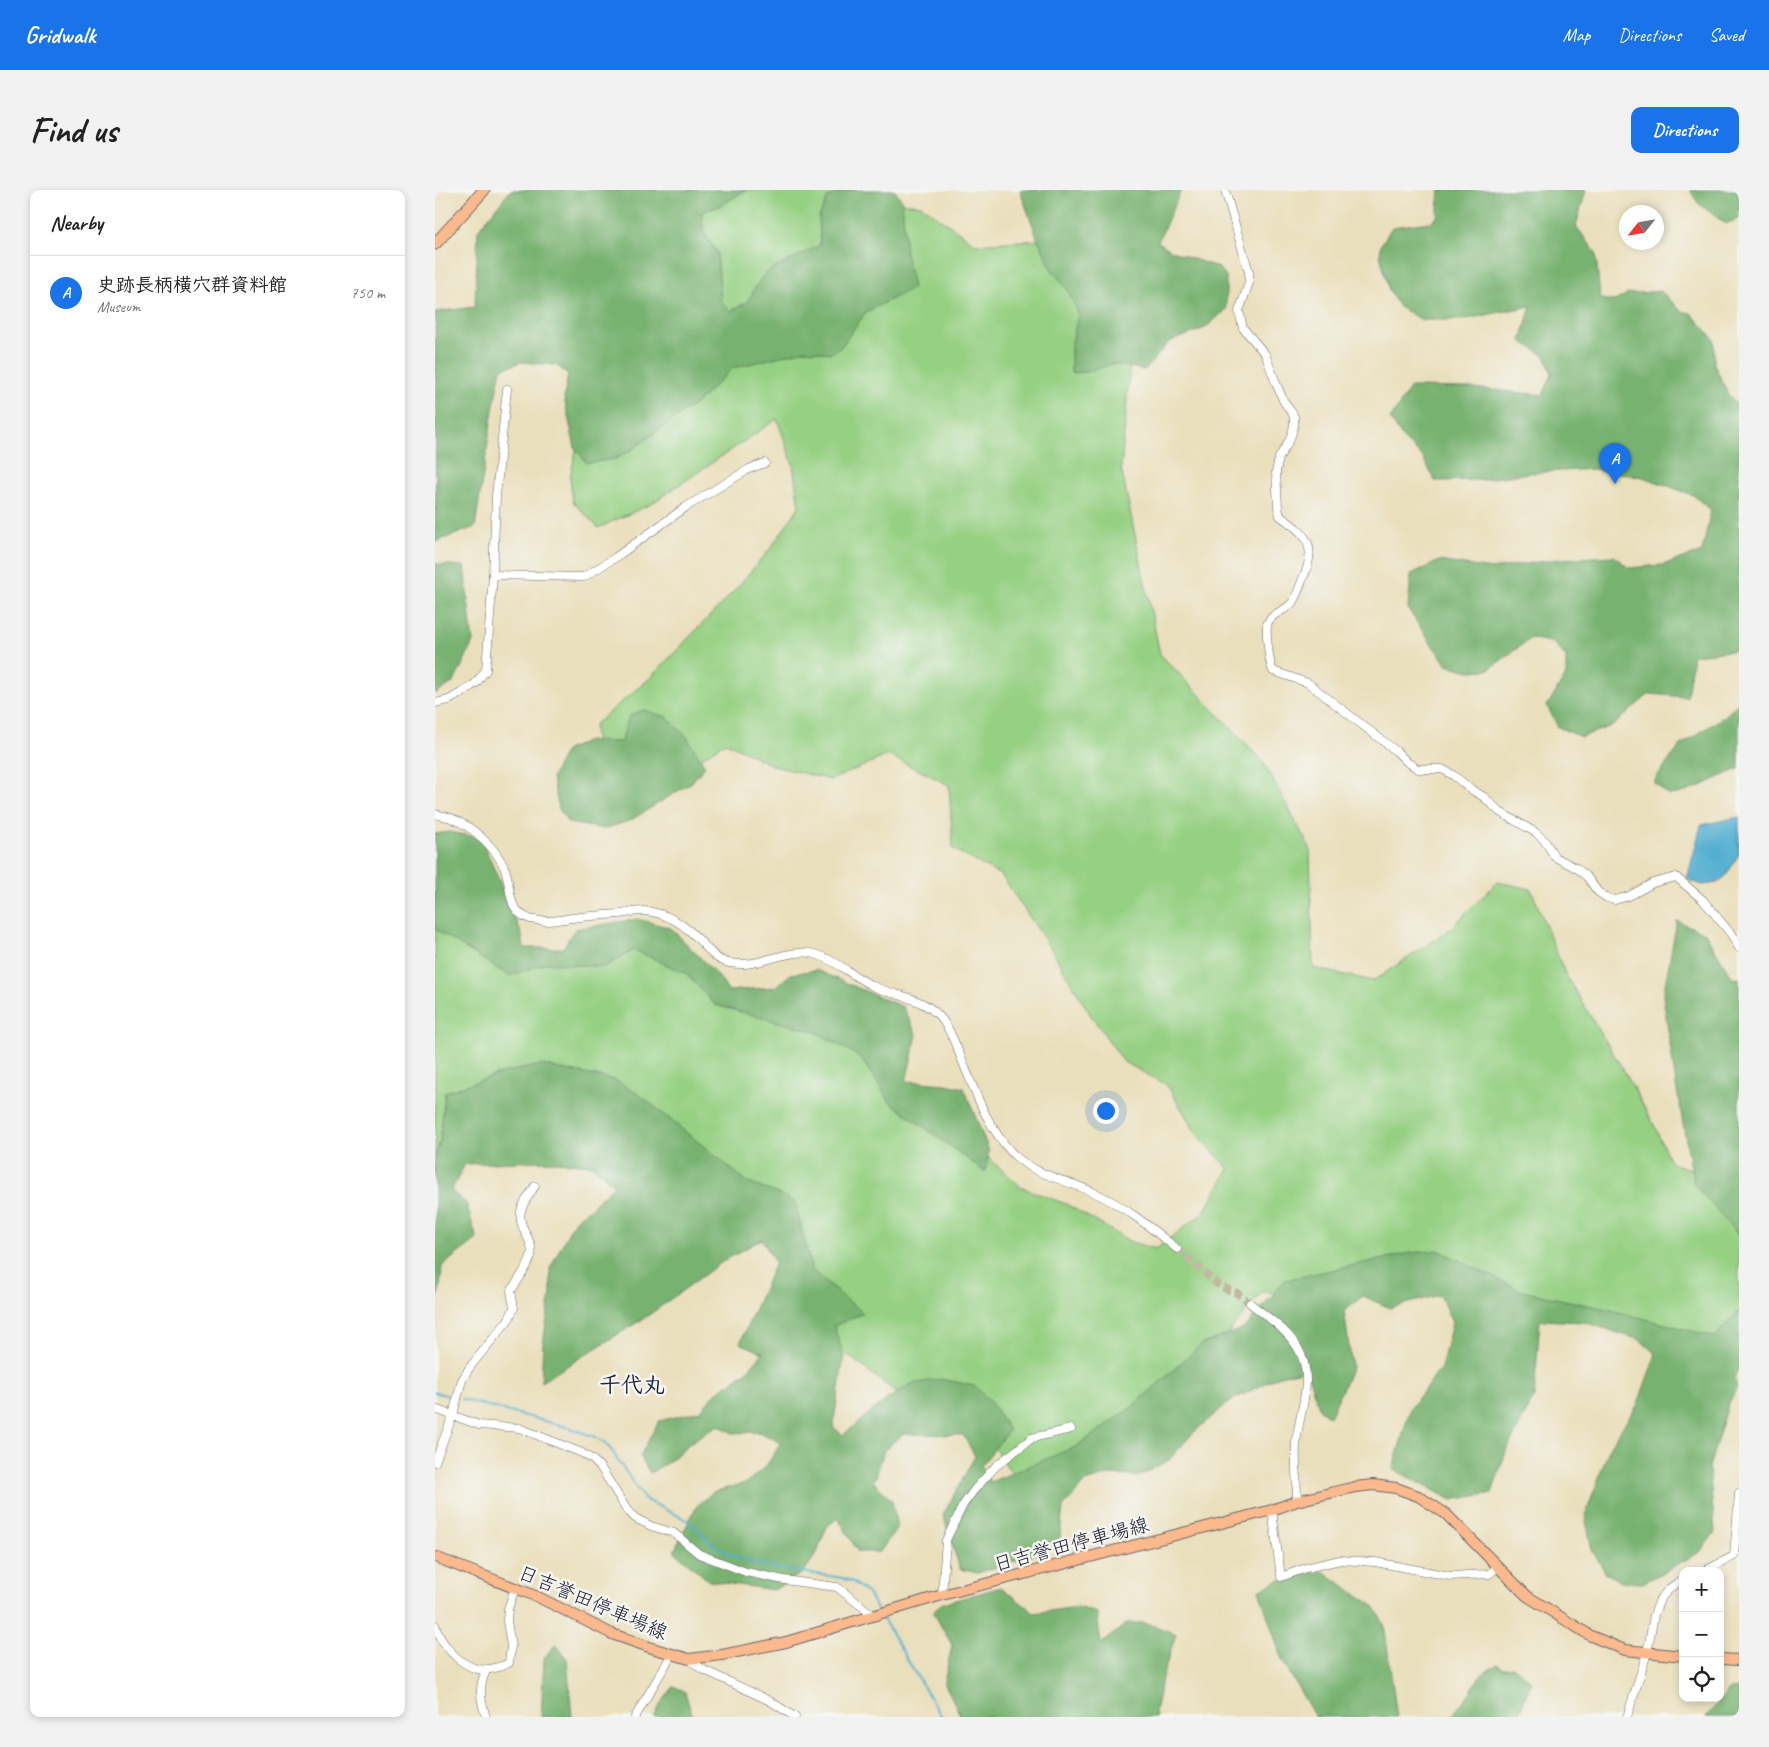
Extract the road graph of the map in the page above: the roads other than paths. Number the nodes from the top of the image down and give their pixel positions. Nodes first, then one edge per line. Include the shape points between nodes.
1 (484, 190) edge
2 (1225, 190) edge
3 (435, 244) edge
4 (507, 389) dead end
5 (765, 463) dead end
6 (493, 575) junction
7 (435, 704) edge
8 (435, 814) edge
9 (1739, 948) edge
10 (535, 1186) dead end
11 (1177, 1249) tunnel mouth
12 (1250, 1303) tunnel mouth
13 (435, 1408) edge
14 (453, 1415) junction
15 (1071, 1430) dead end
16 (435, 1462) edge
17 (1739, 1493) edge
18 (1297, 1501) junction
19 (1272, 1510) junction
20 (435, 1557) edge
21 (1498, 1567) junction
22 (1712, 1567) edge
23 (1679, 1582) edge
24 (515, 1588) junction
25 (942, 1595) junction
26 (874, 1616) junction
27 (435, 1625) edge
28 (1647, 1653) junction
29 (672, 1654) junction
30 (1679, 1656) edge
31 (689, 1659) junction
32 (1724, 1659) edge
33 (1739, 1660) edge
34 (487, 1669) junction
35 (486, 1717) edge
36 (635, 1717) edge
37 (795, 1717) edge
38 (1627, 1717) edge

1 - 3 highway
2 - 9 street via 1249,272 1249,283 1239,311 1243,328 1265,354 1275,383 1294,416 1290,439 1279,458 1276,472 1280,516 1308,542 1311,556 1292,603 1271,618 1267,626 1273,671 1308,683 1418,769 1442,769 1484,796 1500,812 1535,832 1555,857 1578,869 1607,898 1615,900 1629,896 1676,877 1703,900
4 - 6 street via 496,496
5 - 6 street via 749,469 686,507 584,577
6 - 7 street via 486,670 466,690
8 - 11 street via 462,823 490,847 505,868 509,895 516,908 530,919 544,922 650,912 668,916 685,927 719,960 731,964 815,954 871,985 915,999 932,1009 950,1030 989,1121 1016,1157 1125,1208
10 - 14 street via 521,1209 520,1220 531,1244 531,1256 511,1291 514,1308 462,1380
12 - 18 street via 1291,1338 1305,1364 1307,1382 1296,1444
13 - 14 street
14 - 16 street
14 - 26 street via 479,1425 519,1428 582,1454 601,1468 635,1518 674,1533 699,1554 746,1572 837,1587
15 - 25 street via 1033,1438 996,1466 974,1490 946,1540
17 - 22 street via 1734,1556
18 - 19 main road, 日吉誉田停車場線
18 - 21 main road, 日吉誉田停車場線 via 1355,1486 1396,1488 1418,1496 1446,1514
19 - 21 street via 1281,1577 1340,1560 1375,1562 1450,1576 1489,1574
19 - 25 main road, 日吉誉田停車場線
20 - 24 main road, 日吉誉田停車場線
21 - 28 main road, 日吉誉田停車場線 via 1527,1596 1591,1636 1625,1650
23 - 28 street via 1660,1599
24 - 29 main road, 日吉誉田停車場線 via 538,1596 612,1634
24 - 34 street via 507,1621 511,1646 509,1662
25 - 26 main road, 日吉誉田停車場線
26 - 31 main road, 日吉誉田停車場線 via 786,1642
27 - 34 street via 444,1642 463,1663 479,1670
28 - 30 main road, 日吉誉田停車場線
28 - 38 street
29 - 31 main road, 日吉誉田停車場線
29 - 36 street
31 - 37 street via 771,1701
32 - 33 main road
34 - 35 street via 481,1682

